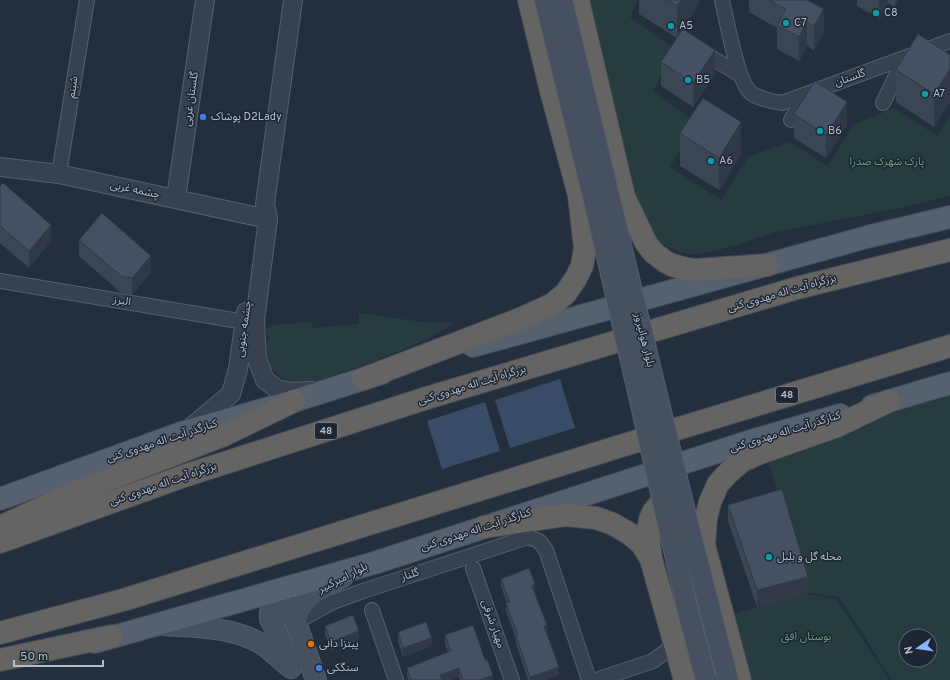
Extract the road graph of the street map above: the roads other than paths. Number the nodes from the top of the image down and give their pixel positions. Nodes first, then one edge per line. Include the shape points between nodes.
1 (87, 0) edge
2 (205, 0) edge
3 (293, 0) edge
4 (529, 0) edge
5 (544, 0) edge
6 (562, 0) edge
7 (578, 0) edge
8 (722, 0) edge
9 (950, 41) edge
10 (697, 48) edge
11 (904, 58) junction
12 (740, 75) junction
13 (806, 94) junction
14 (883, 103) dead end
15 (791, 120) dead end
16 (0, 166) edge
17 (59, 174) junction
18 (579, 195) junction
19 (624, 197) junction
20 (176, 198) junction
21 (264, 213) junction
22 (950, 217) edge
23 (950, 250) edge
24 (767, 265) junction
25 (0, 281) edge
26 (245, 322) junction
27 (950, 346) edge
28 (363, 379) junction
29 (950, 383) edge
30 (323, 391) junction
31 (294, 401) junction
32 (889, 401) junction
33 (184, 432) junction
34 (0, 499) edge
35 (0, 527) edge
36 (484, 527) junction
37 (0, 542) edge
38 (704, 545) junction
39 (651, 559) junction
40 (374, 563) junction
41 (473, 568) dead end
42 (372, 610) dead end
43 (296, 622) junction
44 (155, 624) junction
45 (0, 633) edge
46 (112, 636) junction
47 (673, 639) junction
48 (0, 660) edge
49 (653, 661) junction
50 (0, 671) edge
51 (293, 674) edge
52 (685, 679) edge
53 (316, 680) edge
54 (396, 680) edge
55 (512, 680) edge
56 (589, 680) edge
57 (596, 680) edge
58 (706, 680) edge
59 (728, 680) edge
60 (740, 680) edge

1 - 17 street, شبنم
2 - 20 street, گلستان غربی
3 - 21 street, چشمه جنوبی
4 - 18 highway
5 - 58 main road, بلوار هوانیروز, bridge via 598,217
6 - 59 main road, بلوار هوانیروز, bridge
7 - 19 highway
8 - 12 street, گلستان
9 - 11 street, گلستان
10 - 12 street
11 - 13 street, گلستان
11 - 14 street
12 - 13 street, گلستان via 749,92 765,100 782,103
13 - 15 street
16 - 17 street, چشمه غربی
17 - 20 street, چشمه غربی
18 - 19 highway via 593,245 603,256 618,254 628,241
18 - 28 highway via 585,248 582,266 566,293 553,304 525,317
19 - 24 highway via 646,243 666,262 696,270
20 - 21 street, چشمه غربی
21 - 26 street, چشمه جنوبی via 254,258
21 - 30 street, چشمه جنوبی via 254,320 256,359 265,380 276,388 290,392
22 - 24 main road, کنارگذر آیت اله مهدوی کنی
23 - 37 highway, بزرگراه آیت اله مهدوی کنی / 48 via 797,288 430,397 187,475
24 - 28 main road, کنارگذر آیت اله مهدوی کنی via 503,337
25 - 26 street, البرز
26 - 33 street, چشمه جنوبی via 238,369 231,394
27 - 45 highway, 48 via 130,597
28 - 30 main road, کنارگذر آیت اله مهدوی کنی
29 - 32 main road, کنارگذر آیت اله مهدوی کنی
30 - 31 main road, کنارگذر آیت اله مهدوی کنی
31 - 33 main road, کنارگذر آیت اله مهدوی کنی
31 - 35 highway via 224,435 74,493
32 - 36 main road, کنارگذر آیت اله مهدوی کنی via 754,440
32 - 38 highway via 837,426 742,461 718,484 706,518
33 - 34 main road, کنارگذر آیت اله مهدوی کنی
36 - 39 highway via 566,515 596,518 630,534 642,544
36 - 40 main road, کنارگذر آیت اله مهدوی کنی
38 - 39 highway via 694,518 684,506 675,502 664,503 656,508 649,520
38 - 60 highway
39 - 47 highway
40 - 43 main road, بلوار امیرکبیر via 330,583 310,596 297,613
40 - 44 main road, کنارگذر آیت اله مهدوی کنی
41 - 55 street, مهیار شرقی
42 - 54 street
43 - 51 main road via 284,607 276,607 270,612 270,619
43 - 53 main road
43 - 56 street, گلناز via 334,602 363,591 528,536 538,541 546,550
44 - 46 main road, کنارگذر آیت اله مهدوی کنی
44 - 51 main road via 198,627 239,635 264,646
46 - 48 highway
46 - 50 main road, کنارگذر آیت اله مهدوی کنی
47 - 49 street via 669,649
47 - 52 highway
49 - 52 street via 674,665
49 - 57 street

